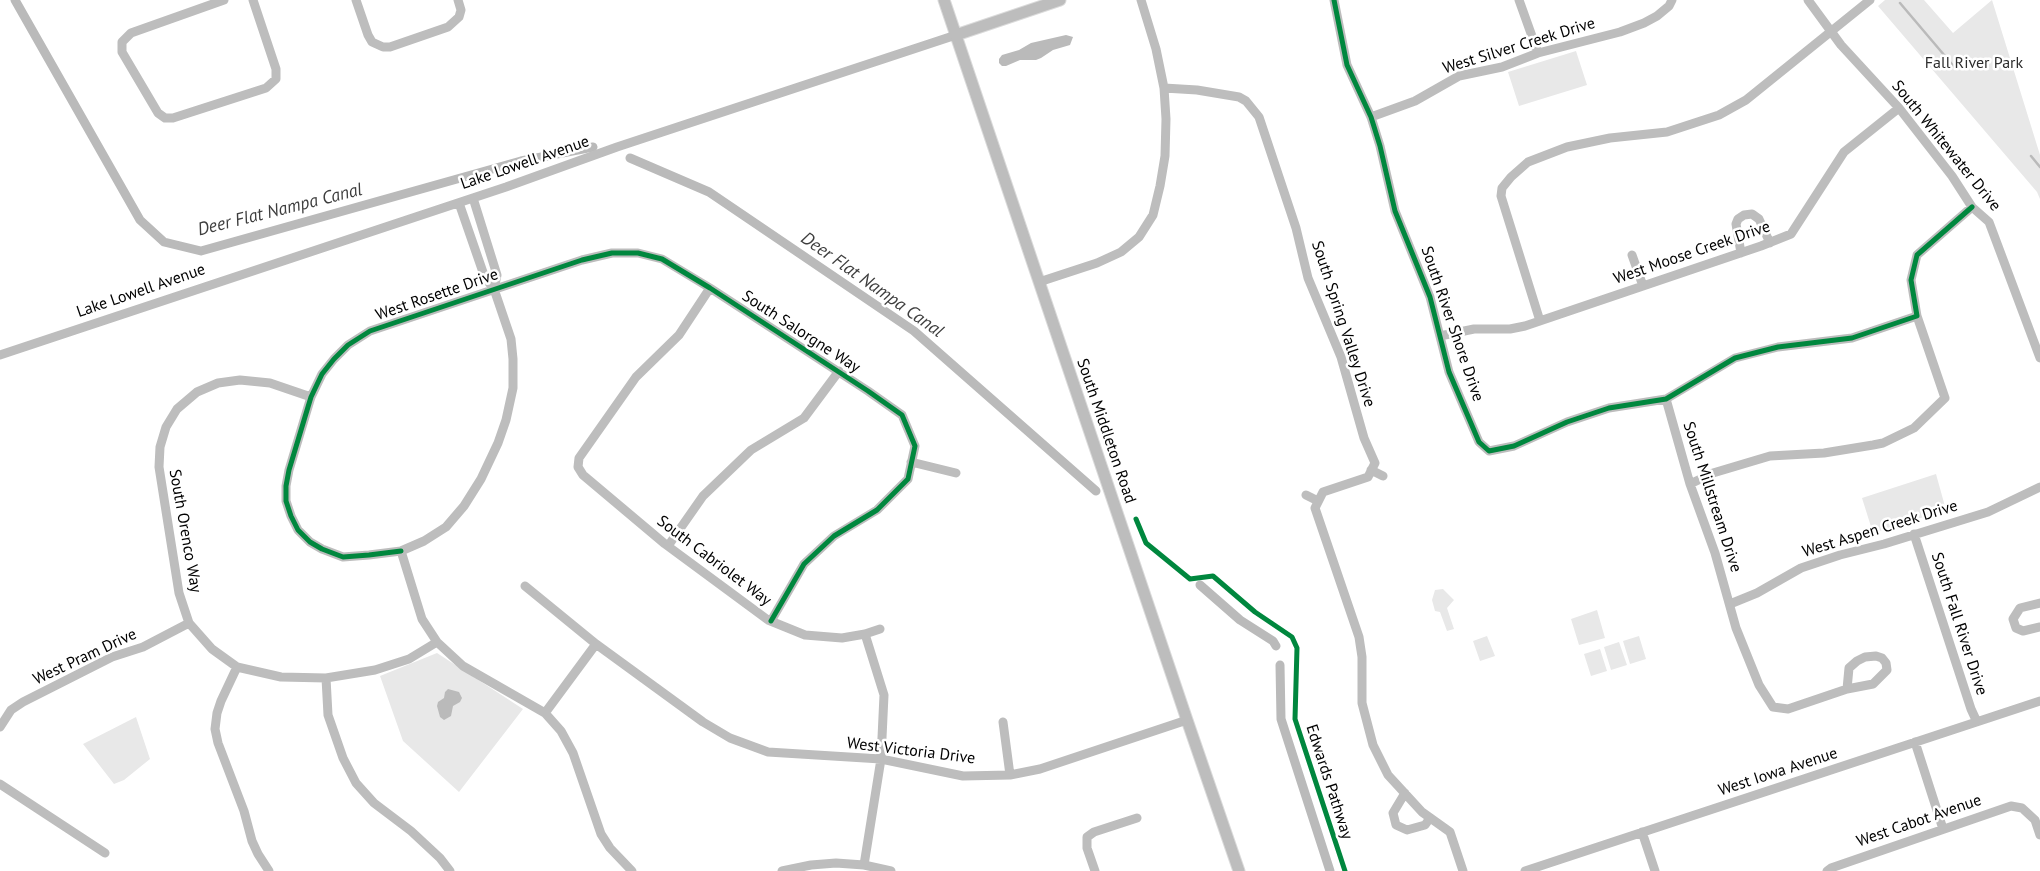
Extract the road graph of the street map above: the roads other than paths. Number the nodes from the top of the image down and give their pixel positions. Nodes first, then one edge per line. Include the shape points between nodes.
1 (224, 0) edge
2 (253, 0) edge
3 (356, 0) edge
4 (458, 0) edge
5 (944, 0) edge
6 (1060, 0) edge
7 (1141, 0) edge
8 (1334, 0) edge
9 (1519, 0) edge
10 (1672, 0) edge
11 (1808, 0) edge
12 (1870, 0) edge
13 (1831, 32) junction
14 (956, 35) junction
15 (1538, 53) junction
16 (1164, 88) junction
17 (1899, 108) junction
18 (1371, 116) junction
19 (473, 198) junction
20 (459, 203) junction
21 (1972, 206) junction
22 (1770, 243) junction
23 (638, 253) joint
24 (1741, 253) junction
25 (1632, 255) dead end
26 (1039, 282) junction
27 (1643, 286) junction
28 (710, 288) junction
29 (494, 289) junction
30 (1917, 316) junction
31 (1540, 321) junction
32 (1440, 336) junction
33 (0, 356) edge
34 (2040, 358) edge
35 (839, 371) junction
36 (311, 397) junction
37 (1666, 399) junction
38 (911, 462) junction
39 (1371, 470) junction
40 (956, 473) dead end
41 (1382, 476) dead end
42 (1690, 484) junction
43 (2040, 487) edge
44 (1306, 495) dead end
45 (1318, 501) junction
46 (1914, 534) junction
47 (668, 546) junction
48 (401, 551) junction
49 (525, 586) dead end
50 (2040, 603) edge
51 (1730, 604) junction
52 (771, 622) junction
53 (189, 623) junction
54 (2040, 627) edge
55 (880, 628) dead end
56 (865, 634) junction
57 (437, 642) junction
58 (596, 644) junction
59 (237, 667) junction
60 (326, 678) junction
61 (1847, 689) junction
62 (2040, 701) edge
63 (544, 713) junction
64 (1186, 720) junction
65 (1003, 722) dead end
66 (1977, 722) junction
67 (0, 727) edge
68 (1915, 742) junction
69 (881, 759) junction
70 (1010, 775) junction
71 (0, 784) edge
72 (1405, 793) junction
73 (1137, 818) dead end
74 (1430, 818) junction
75 (1944, 829) junction
76 (1642, 832) junction
77 (2040, 835) edge
78 (105, 853) dead end
79 (864, 865) junction
80 (444, 869) edge
81 (269, 871) edge
82 (632, 871) edge
83 (782, 871) edge
84 (891, 871) edge
85 (1095, 871) edge
86 (1239, 871) edge
87 (1463, 871) edge
88 (1524, 871) edge
89 (1655, 871) edge
90 (1827, 871) edge

1 - 2 street via 131,32 122,42 122,52 158,113 165,118 266,88 276,79 276,69
3 - 4 street via 368,35 377,46 390,47 448,27 459,17
5 - 14 main road, South Middleton Road
6 - 14 main road, Lake Lowell Avenue
7 - 16 street
8 - 18 street, South River Shore Drive via 1347,65
9 - 15 street
10 - 15 street, West Silver Creek Drive via 1657,16 1644,23
11 - 13 street, South Whitewater Drive
12 - 13 street
13 - 17 street, South Whitewater Drive
13 - 31 street via 1746,100 1719,115 1667,132 1610,138 1567,148 1528,162 1512,177 1502,188 1501,196
14 - 19 street, Lake Lowell Avenue
14 - 26 main road, South Middleton Road
15 - 18 street, West Silver Creek Drive via 1459,76 1415,101
16 - 26 street via 1165,156 1153,216 1139,237 1121,252
16 - 39 street, South Spring Valley Drive via 1239,97 1259,118 1296,228 1308,278 1341,357 1364,438 1375,463
17 - 21 street, South Whitewater Drive
17 - 22 street, West Moose Creek Drive via 1844,152 1792,234
18 - 32 street, South River Shore Drive via 1395,211 1430,297
19 - 20 street, Lake Lowell Avenue
19 - 29 street via 497,275
20 - 29 street via 485,278
20 - 33 street, Lake Lowell Avenue
21 - 30 street via 1917,255 1911,280
21 - 34 street, South Whitewater Drive via 1989,222
22 - 24 street, West Moose Creek Drive
22 - 24 street via 1759,219 1752,214 1744,215 1736,224
23 - 28 street, South Salorgne Way via 662,259
23 - 29 street, West Rosette Drive via 612,253 582,260
24 - 27 street, West Moose Creek Drive
25 - 27 street
26 - 64 main road, South Middleton Road
27 - 31 street, West Moose Creek Drive
28 - 35 street, South Salorgne Way
28 - 47 street, South Cabriolet Way via 679,334 636,377 579,458 578,467 582,475
29 - 36 street, West Rosette Drive via 370,331 334,359
29 - 48 street, West Rosette Drive via 511,339 513,359 513,388 498,443 481,479 446,527 424,542
30 - 37 street via 1852,338 1778,347 1734,358
30 - 42 street via 1945,398 1914,428 1873,445 1824,453 1770,456 1713,473
31 - 32 street, West Moose Creek Drive via 1510,329 1474,329
32 - 37 street, South River Shore Drive via 1449,372 1479,442 1489,450 1514,446 1567,422 1609,408
35 - 38 street, South Salorgne Way via 902,415 915,446
35 - 47 street via 804,418 751,450 703,496
36 - 48 street, West Rosette Drive via 286,486 286,500 298,530 310,542 343,557
36 - 53 street, South Orenco Way via 270,383 240,380 218,383 197,392 177,409 166,427 159,467 179,593
37 - 42 street, South Millstream Drive
38 - 40 street
38 - 52 street, South Salorgne Way via 908,479 877,510 834,536 804,564
39 - 41 street
39 - 45 street via 1368,477 1323,492
42 - 51 street, South Millstream Drive via 1716,553
43 - 46 street, West Aspen Creek Drive via 1988,512
44 - 45 street
45 - 72 street via 1316,508 1359,638 1362,702 1373,745 1388,775
46 - 51 street, West Aspen Creek Drive via 1801,568 1758,593
46 - 66 street, South Fall River Drive
47 - 52 street, South Cabriolet Way
48 - 57 street via 422,619
49 - 58 street, West Victoria Drive
50 - 54 street via 2020,608 2013,619 2016,628 2023,631
51 - 61 street, South Millstream Drive via 1759,685 1773,707 1788,709
52 - 56 street, South Cabriolet Way via 805,635 842,638
53 - 59 street, South Orenco Way via 212,648
53 - 67 street, West Pram Drive via 23,702 11,710
55 - 56 street, South Cabriolet Way
56 - 69 street via 884,695
57 - 60 street, South Orenco Way via 409,659
57 - 63 street via 463,666
58 - 63 street
58 - 69 street, West Victoria Drive via 730,738 768,752
59 - 60 street, South Orenco Way via 281,677
59 - 81 street via 221,701 215,729 252,842
60 - 80 street via 328,715 343,758 356,783 374,803 411,831
61 - 61 street, South Millstream Drive via 1849,668 1856,661 1876,656 1886,663 1887,670 1878,681
62 - 66 street, West Iowa Avenue
63 - 82 street via 561,731 573,754 601,834
64 - 70 street, West Victoria Drive via 1040,769
64 - 86 main road, South Middleton Road
65 - 70 street
66 - 68 street, West Iowa Avenue
68 - 75 street
68 - 76 street, West Iowa Avenue
69 - 70 street, West Victoria Drive via 963,776
69 - 79 street
71 - 78 street
72 - 74 street
72 - 74 street via 1393,813 1396,825 1407,830 1425,825
73 - 85 street via 1087,837 1087,848
74 - 87 street via 1450,832
75 - 77 street, West Cabot Avenue via 2011,806 2022,808 2035,820
75 - 90 street, West Cabot Avenue
76 - 88 street, West Iowa Avenue
76 - 89 street
79 - 83 street via 811,865
79 - 84 street

